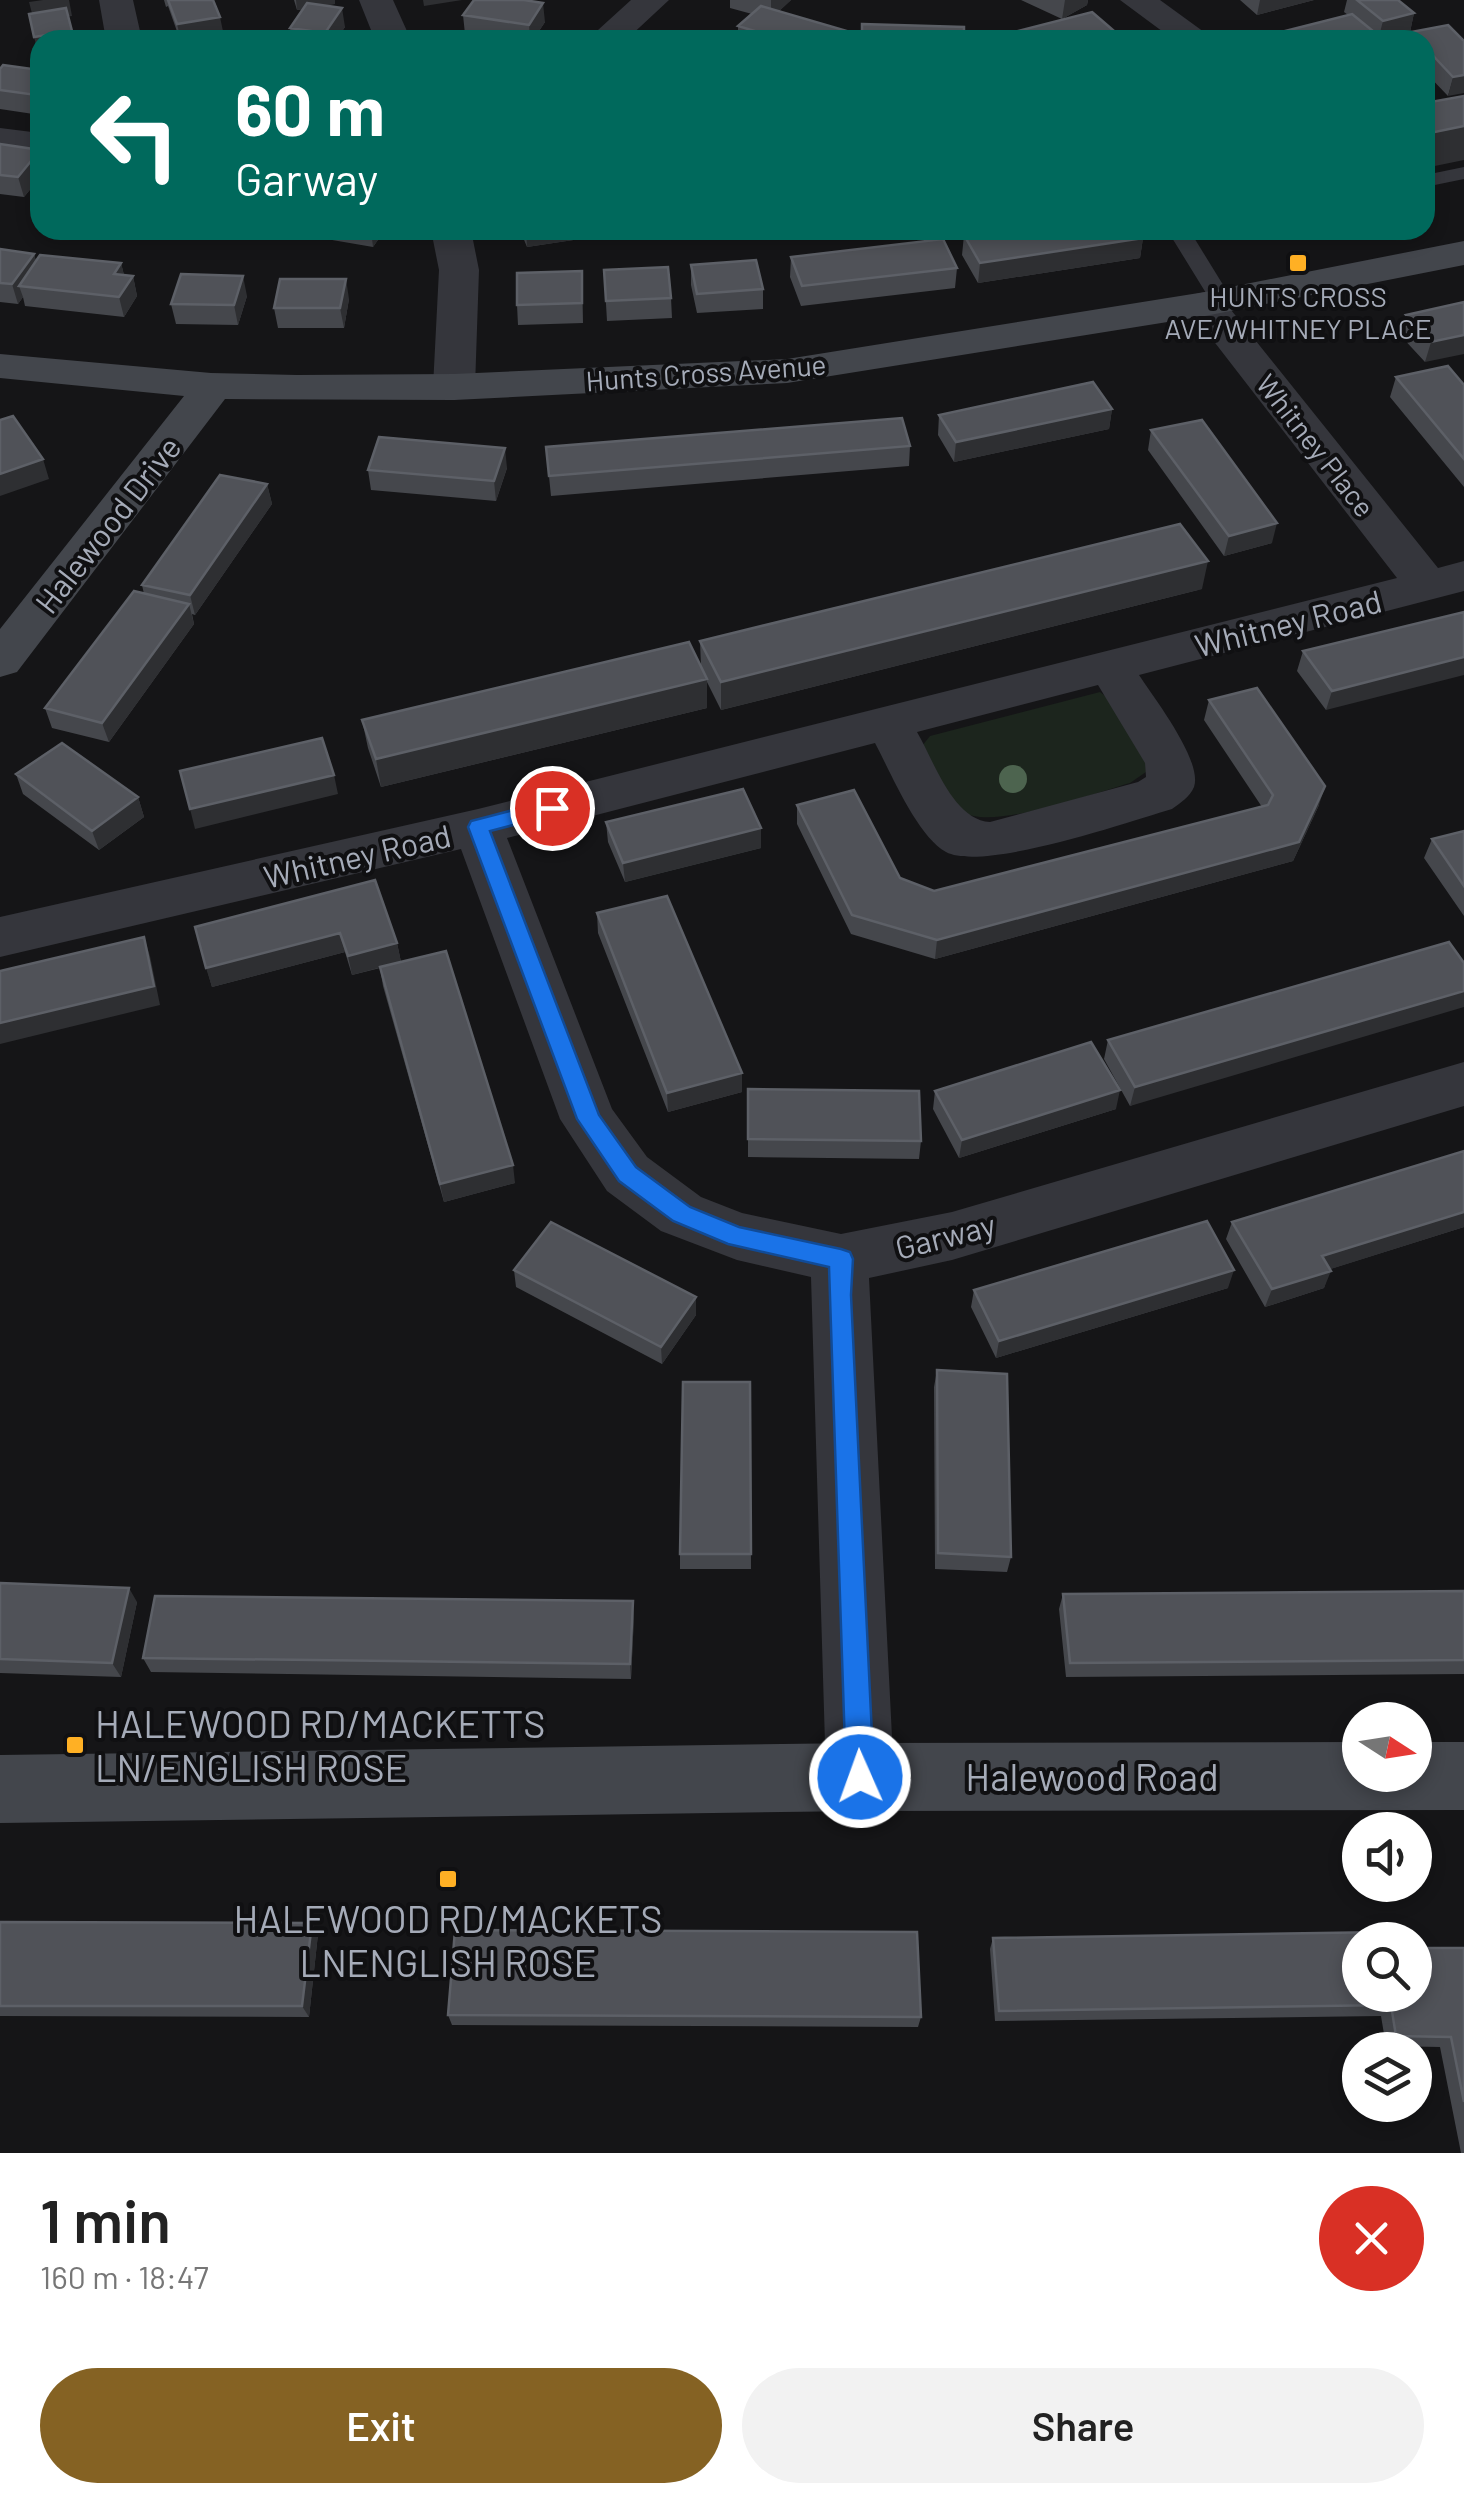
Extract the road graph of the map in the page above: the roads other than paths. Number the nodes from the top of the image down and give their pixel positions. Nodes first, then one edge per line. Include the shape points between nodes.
1 (116, 0) edge
2 (376, 0) edge
3 (652, 0) edge
4 (1137, 0) edge
5 (122, 30) edge
6 (389, 30) edge
7 (617, 30) edge
8 (1182, 30) edge
9 (0, 139) edge
10 (30, 143) edge
11 (1464, 173) edge
12 (1435, 179) edge
13 (455, 240) edge
14 (1184, 240) edge
15 (1464, 252) edge
16 (1214, 302) junction
17 (0, 366) edge
18 (212, 386) junction
19 (454, 387) junction
20 (1446, 581) edge
21 (0, 661) edge
22 (1111, 668) junction
23 (888, 722) junction
24 (478, 827) junction
25 (0, 937) edge
26 (1464, 1084) edge
27 (841, 1259) junction
28 (1464, 1776) edge
29 (860, 1777) junction
30 (0, 1789) edge

1 - 5 street
2 - 6 street
3 - 7 street
4 - 8 street
9 - 10 street
11 - 12 lane
13 - 19 street
14 - 16 lane
15 - 16 street, Hunts Cross Avenue
16 - 19 street, Hunts Cross Avenue via 787,371
16 - 20 street, Whitney Place
17 - 18 street, Hunts Cross Avenue
18 - 19 street, Hunts Cross Avenue
18 - 21 street, Halewood Drive
20 - 22 street, Whitney Road
22 - 23 street, Whitney Road
22 - 23 street via 1168,763 1172,784 1154,796 990,840 964,839 944,822
23 - 24 street, Whitney Road
24 - 25 street, Whitney Road
24 - 27 street, Garway via 588,1119 627,1174 681,1214 737,1236
26 - 27 street, Garway via 952,1236
27 - 29 street
28 - 29 street, Halewood Road
29 - 30 street, Halewood Road

